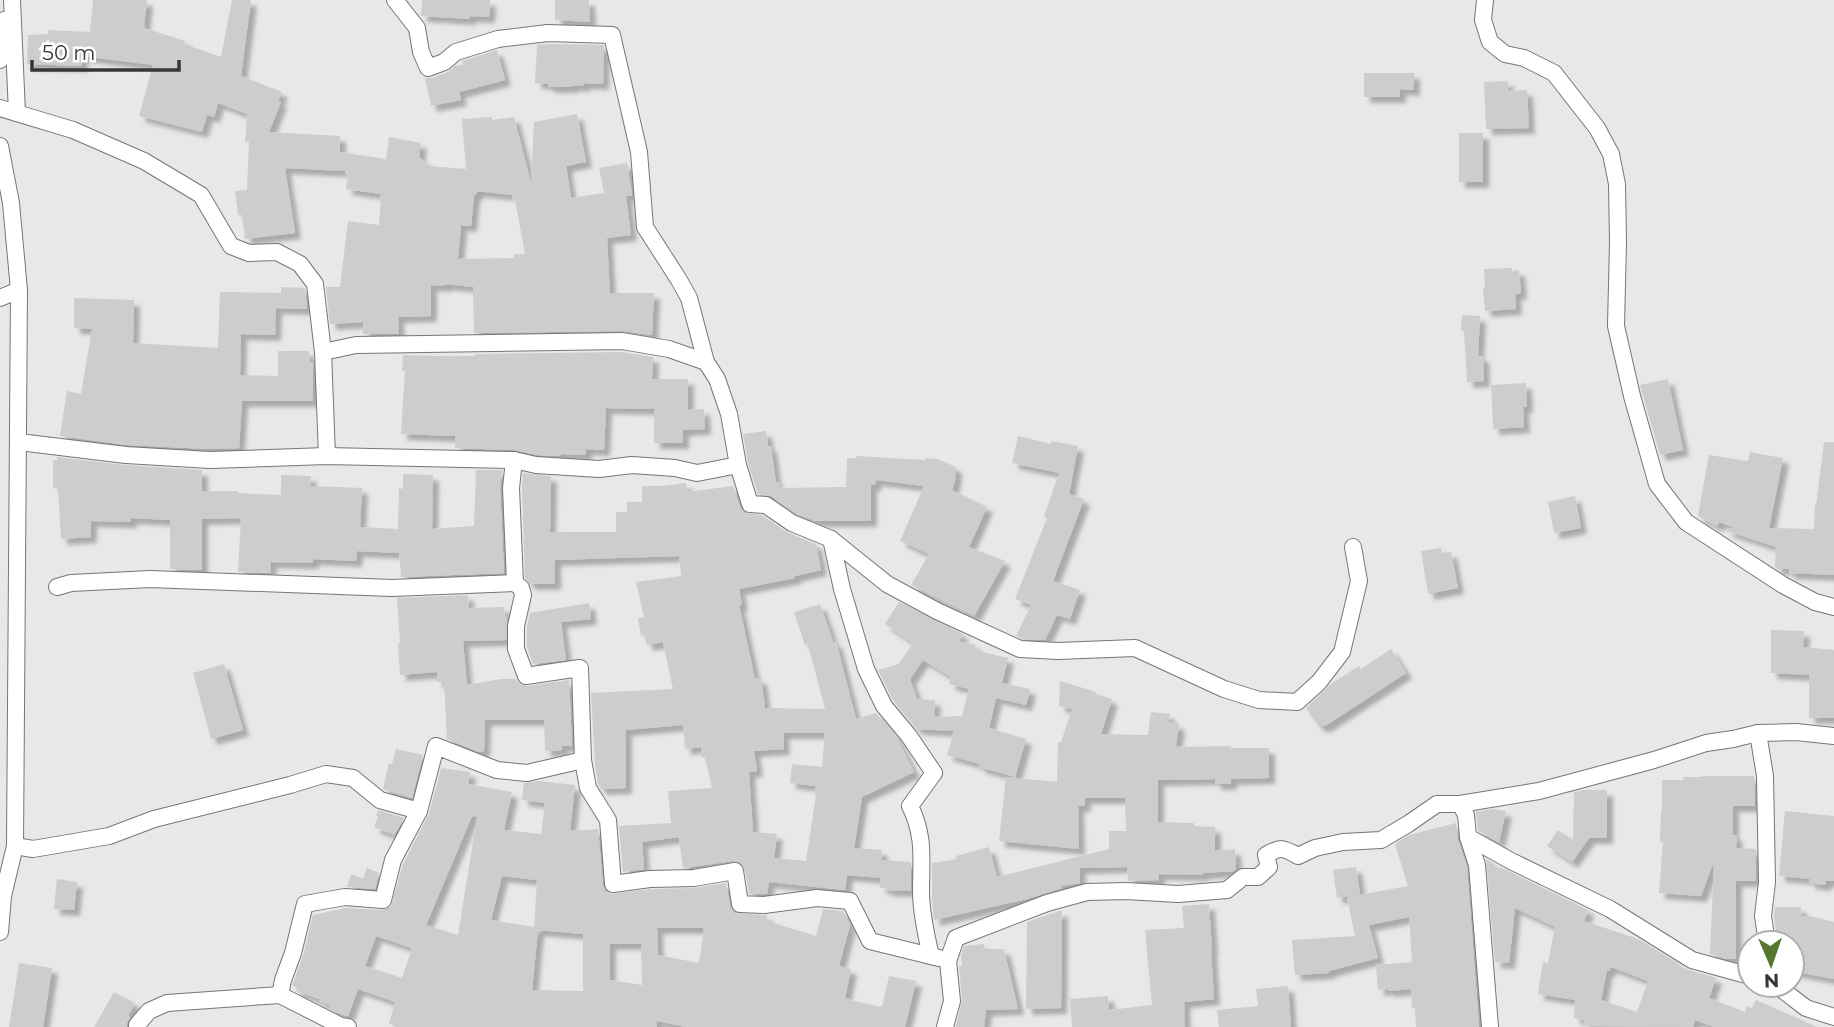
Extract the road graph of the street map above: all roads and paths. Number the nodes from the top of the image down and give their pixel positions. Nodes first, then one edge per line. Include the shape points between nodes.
1 (6, 0) edge
2 (12, 0) edge
3 (395, 0) edge
4 (1485, 0) edge
5 (0, 60) edge
6 (0, 108) edge
7 (17, 113) junction
8 (0, 146) edge
9 (19, 290) junction
10 (0, 298) edge
11 (323, 352) junction
12 (706, 362) junction
13 (19, 442) junction
14 (327, 456) junction
15 (514, 460) junction
16 (738, 465) junction
17 (831, 539) junction
18 (1353, 547) dead end
19 (515, 583) junction
20 (57, 587) dead end
21 (1834, 607) edge
22 (1758, 733) junction
23 (1834, 736) edge
24 (583, 760) junction
25 (1460, 804) junction
26 (419, 811) junction
27 (1468, 837) junction
28 (15, 846) junction
29 (2, 895) edge
30 (1765, 929) edge
31 (0, 932) edge
32 (931, 956) junction
33 (948, 961) junction
34 (1736, 972) edge
35 (280, 995) junction
36 (1794, 999) edge
37 (1834, 1017) edge
38 (138, 1027) edge
39 (348, 1027) edge
40 (945, 1027) edge
41 (1490, 1027) edge

1 - 5 street
2 - 7 street
3 - 12 street via 416,28 428,68 456,52 498,39 548,33 612,35 639,152 645,227 689,298
4 - 21 street via 1483,20 1490,42 1505,54 1554,73 1597,128 1611,155 1617,184 1616,326 1657,484 1686,522 1783,585
6 - 7 street
7 - 11 street via 144,160 201,195 231,246 249,253 277,252 300,264 315,285
8 - 9 street
9 - 10 street
9 - 13 street
11 - 12 street via 356,345 622,341 669,349
11 - 14 street
12 - 16 street via 729,414
13 - 14 street via 210,460
13 - 28 street
14 - 15 street
15 - 16 street via 697,473
15 - 19 street
16 - 17 street via 751,504 766,505 792,523
17 - 18 street via 887,584 1020,649 1135,648 1224,689 1259,700 1297,702 1342,652 1359,581
17 - 32 street via 866,669 884,706 934,773 910,806 917,820 924,926
19 - 20 street via 391,588 150,579
19 - 24 street via 523,595 516,649 526,676 580,668
22 - 23 street
22 - 25 street via 1706,743 1539,791
22 - 30 street via 1765,776
24 - 26 street via 527,773 497,770 436,746
24 - 32 street via 588,788 608,820 612,884 735,871 740,904 817,898 850,901 870,941
25 - 27 street
25 - 33 street via 1437,804 1381,839 1343,842 1298,856 1276,849 1266,855 1269,867 1258,877 1243,877 1227,890 1087,892 1047,902 956,937
26 - 28 street via 380,800 353,778 326,774 154,819 108,836 33,849
26 - 35 street via 393,860 383,900 345,897 305,904
27 - 34 street via 1610,909 1692,960
27 - 41 street via 1477,865
28 - 29 street
29 - 31 street
32 - 33 street
33 - 40 street via 952,1001
35 - 38 street via 167,1003 149,1011
35 - 39 street
36 - 37 street

